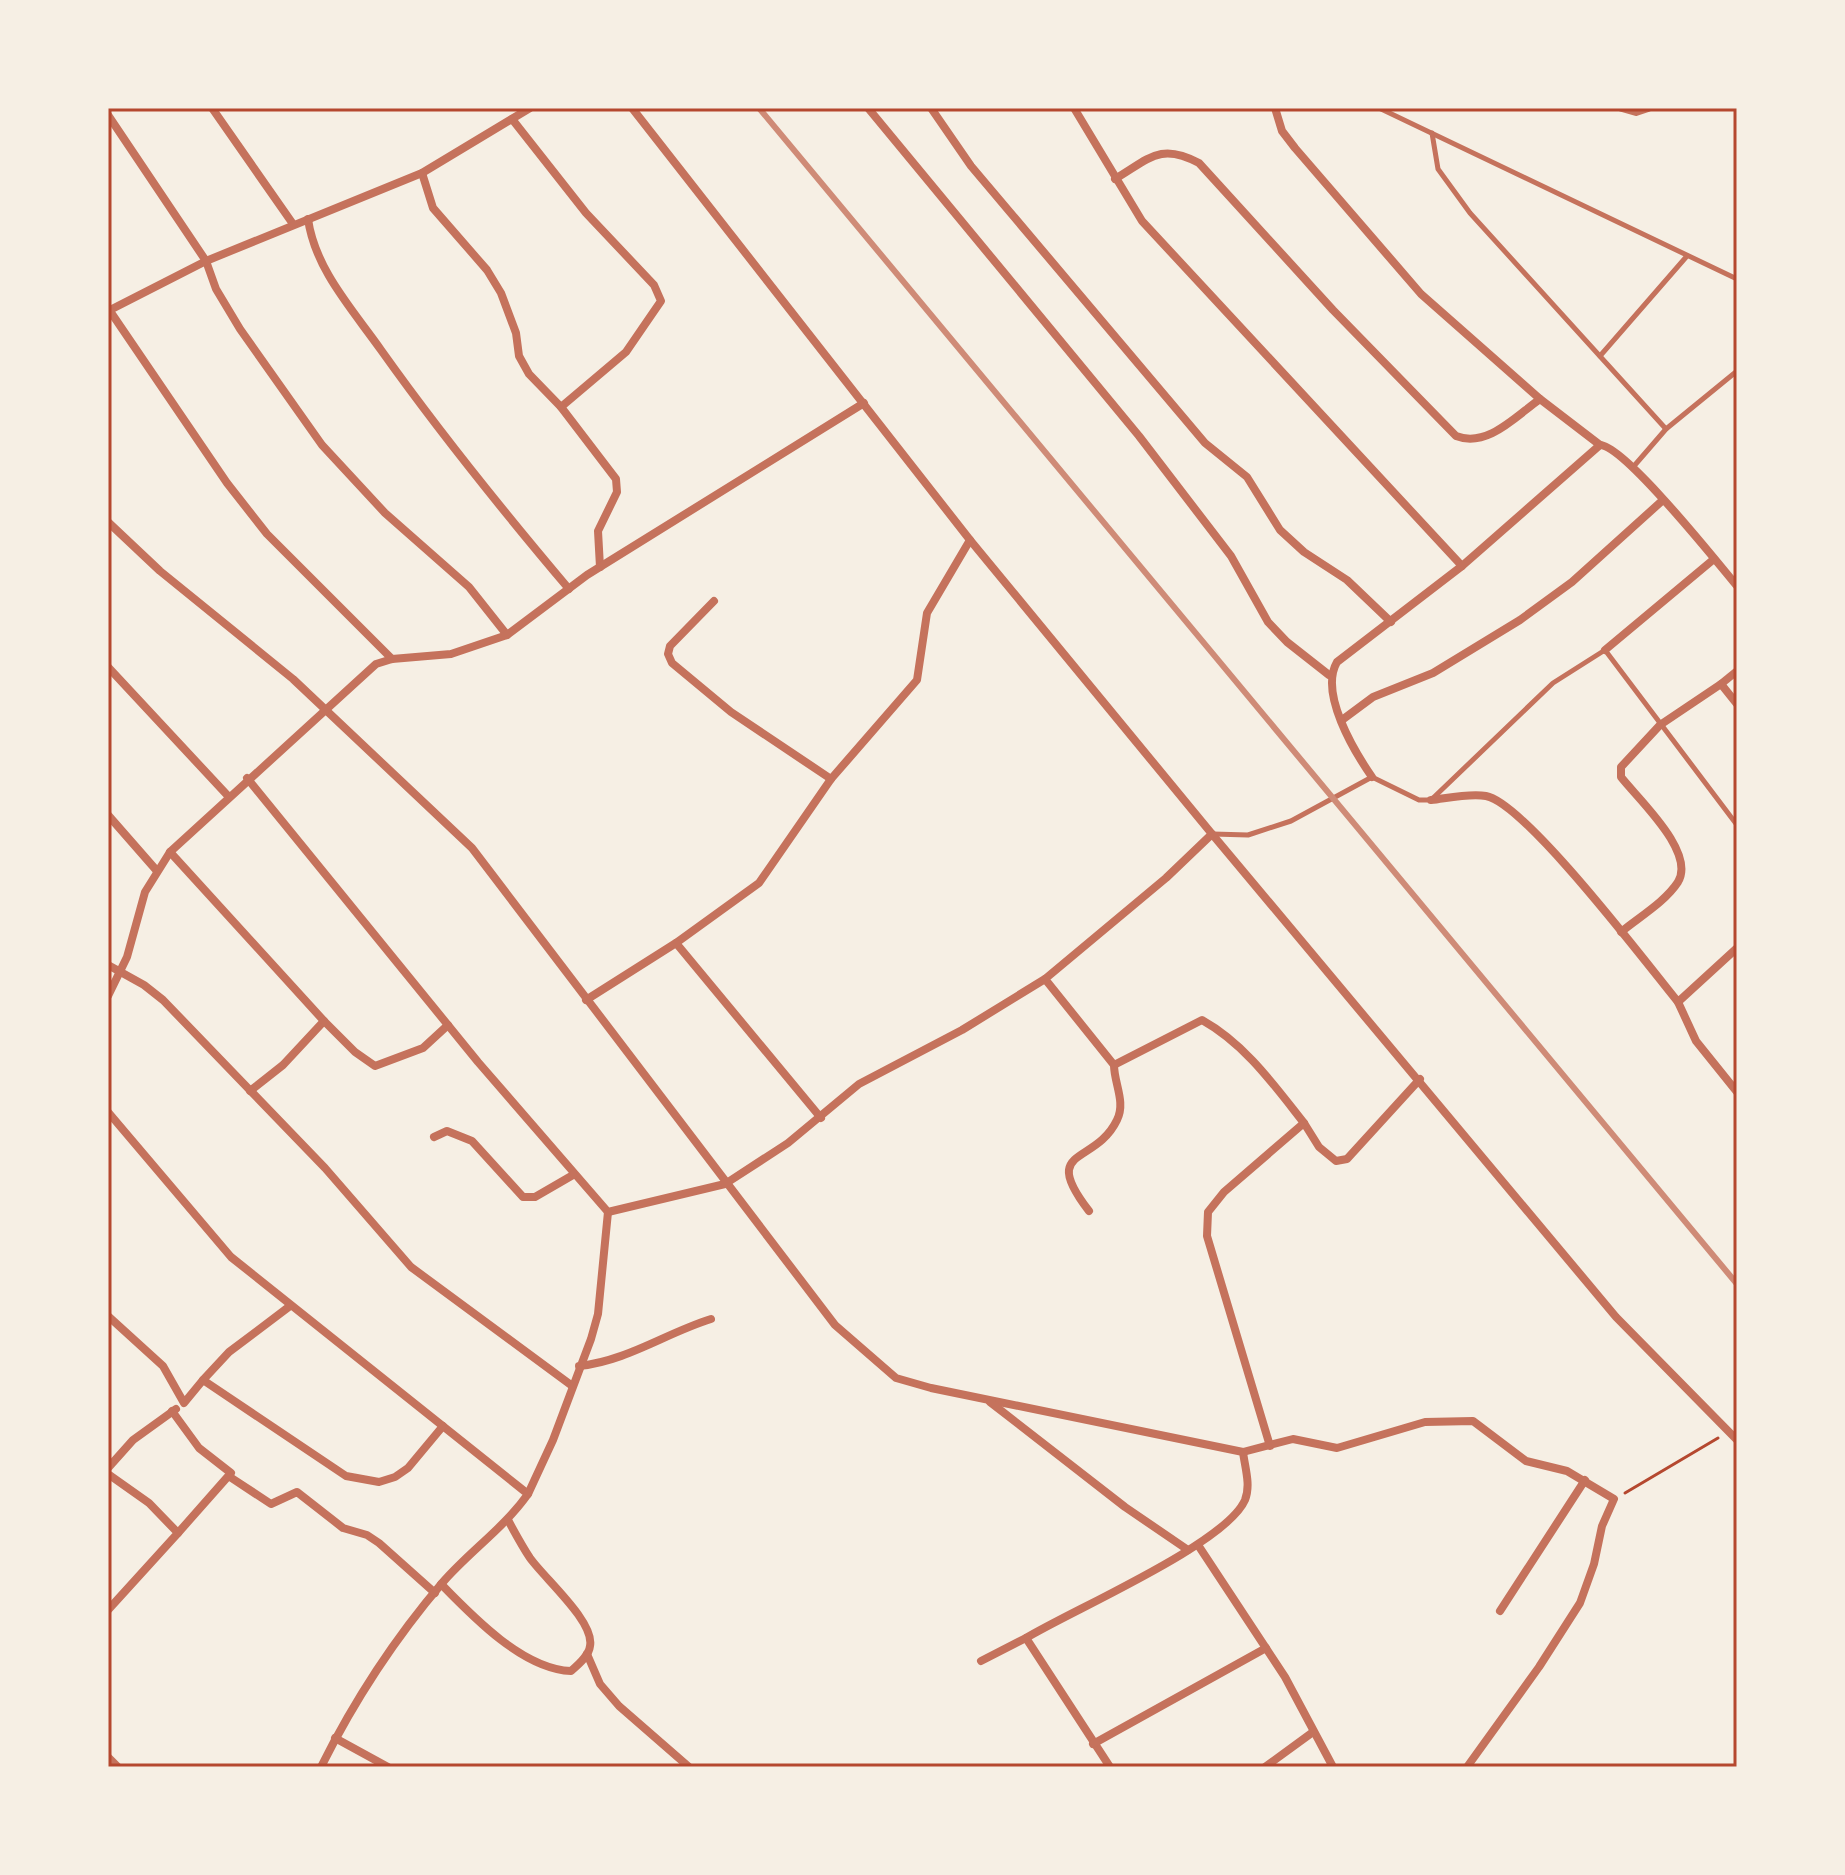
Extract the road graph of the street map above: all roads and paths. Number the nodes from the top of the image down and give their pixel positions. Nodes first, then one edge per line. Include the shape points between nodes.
1 (212, 108) edge
2 (530, 108) edge
3 (632, 108) edge
4 (868, 108) edge
5 (931, 108) edge
6 (1074, 108) edge
7 (1275, 108) edge
8 (1379, 108) edge
9 (1622, 108) edge
10 (1648, 108) edge
11 (108, 115) edge
12 (512, 119) junction
13 (1432, 133) junction
14 (422, 173) junction
15 (1115, 179) junction
16 (308, 219) junction
17 (293, 224) junction
18 (1687, 256) junction
19 (206, 261) junction
20 (1737, 279) edge
21 (109, 311) edge
22 (1600, 356) junction
23 (1737, 371) edge
24 (1540, 399) junction
25 (864, 403) junction
26 (561, 407) junction
27 (1666, 429) junction
28 (1600, 445) junction
29 (1634, 466) junction
30 (1663, 500) junction
31 (108, 522) edge
32 (970, 540) junction
33 (1714, 559) junction
34 (1462, 566) junction
35 (600, 567) junction
36 (1737, 586) edge
37 (569, 589) junction
38 (714, 601) dead end
39 (1391, 622) junction
40 (507, 635) junction
41 (1605, 650) junction
42 (392, 659) junction
43 (108, 667) edge
44 (1737, 671) edge
45 (1329, 675) junction
46 (1721, 684) junction
47 (1737, 704) edge
48 (324, 708) junction
49 (1342, 720) junction
50 (1660, 725) junction
51 (1372, 777) junction
52 (247, 778) junction
53 (831, 779) junction
54 (229, 797) junction
55 (1431, 800) junction
56 (108, 815) edge
57 (1737, 825) edge
58 (1212, 834) junction
59 (170, 852) junction
60 (157, 871) junction
61 (1621, 932) junction
62 (676, 943) junction
63 (1737, 948) edge
64 (108, 965) edge
65 (121, 972) junction
66 (1045, 979) junction
67 (108, 996) edge
68 (586, 1000) junction
69 (1678, 1002) junction
70 (324, 1021) junction
71 (448, 1025) junction
72 (1114, 1065) junction
73 (1420, 1079) junction
74 (250, 1091) junction
75 (1737, 1092) edge
76 (108, 1112) edge
77 (821, 1118) junction
78 (1304, 1123) junction
79 (434, 1137) dead end
80 (573, 1175) junction
81 (725, 1184) junction
82 (1089, 1211) dead end
83 (608, 1212) junction
84 (290, 1306) junction
85 (108, 1316) edge
86 (711, 1319) dead end
87 (579, 1366) junction
88 (203, 1380) junction
89 (571, 1385) junction
90 (988, 1401) junction
91 (184, 1403) junction
92 (172, 1411) junction
93 (443, 1426) junction
94 (1729, 1432) junction
95 (1737, 1440) edge
96 (1270, 1446) junction
97 (1243, 1452) junction
98 (108, 1471) edge
99 (230, 1477) junction
100 (1585, 1480) junction
101 (528, 1494) junction
102 (1614, 1499) junction
103 (508, 1520) junction
104 (178, 1533) junction
105 (1198, 1545) junction
106 (1188, 1550) junction
107 (441, 1584) junction
108 (435, 1593) junction
109 (108, 1610) edge
110 (1500, 1611) dead end
111 (1026, 1638) junction
112 (1266, 1648) junction
113 (587, 1654) junction
114 (981, 1661) dead end
115 (1313, 1732) junction
116 (335, 1738) junction
117 (1093, 1744) junction
118 (108, 1757) edge
119 (118, 1767) edge
120 (321, 1767) edge
121 (388, 1767) edge
122 (689, 1767) edge
123 (1110, 1767) edge
124 (1265, 1767) edge
125 (1333, 1767) edge
126 (1467, 1767) edge

1 - 17 street
2 - 12 street
3 - 25 street
4 - 45 street via 1139,436 1231,556 1268,622
5 - 39 street via 980,176 1205,443 1247,477 1280,530 1347,580
6 - 15 street
7 - 24 street via 1282,131 1302,158 1421,294
8 - 13 lane
9 - 10 street
11 - 19 street
12 - 14 street
12 - 26 street via 586,213 654,285 661,301 626,352
13 - 18 lane
13 - 22 lane via 1438,169 1450,187
14 - 16 street
14 - 26 street via 433,208 501,293 529,374
15 - 24 street via 1160,152 1173,151 1199,163 1456,436 1468,441 1487,437
15 - 34 street via 1142,221
16 - 17 street
16 - 37 street via 316,256 346,301 440,433
17 - 19 street
18 - 20 lane
18 - 22 lane
19 - 21 street
19 - 40 street via 240,329 322,445 385,513 469,587
21 - 42 street via 267,534
22 - 27 lane
23 - 27 lane
24 - 28 street
25 - 32 street
25 - 35 street
26 - 35 street via 619,486 598,531
27 - 29 lane
28 - 29 street
28 - 34 street
29 - 30 street
30 - 33 street
30 - 49 street via 1572,582 1520,620 1433,673 1373,697
31 - 48 street
32 - 53 street via 927,613 917,680
32 - 58 street
33 - 36 street
33 - 41 street
34 - 39 street
35 - 37 street
37 - 40 street
38 - 53 street via 670,646 672,663 731,712
39 - 45 street via 1337,662
40 - 42 street via 451,654
41 - 50 lane
41 - 55 lane via 1553,683
42 - 48 street via 376,664
43 - 54 street
44 - 46 street
45 - 49 street
46 - 47 street
46 - 50 street
48 - 52 street
48 - 68 street via 472,848
49 - 51 street
50 - 57 lane
50 - 61 street via 1621,767 1621,777 1677,846 1682,866 1673,887
51 - 55 lane via 1419,800
51 - 58 lane via 1281,824 1248,835
52 - 54 street
52 - 71 street
53 - 62 street via 759,883
54 - 59 street
55 - 61 street via 1485,795 1501,801 1560,859
56 - 60 street
58 - 66 street
58 - 73 street
59 - 60 street
59 - 70 street
60 - 65 street via 145,892
61 - 69 street
62 - 68 street
62 - 77 street
63 - 69 street
64 - 65 street
65 - 67 street
65 - 74 street via 163,1000
66 - 72 street
66 - 77 street via 859,1084
68 - 81 street
69 - 75 street via 1696,1041
70 - 71 street via 375,1066 423,1048
70 - 74 street
71 - 80 street
72 - 78 street via 1202,1020 1267,1075
72 - 82 street via 1121,1105 1118,1119 1067,1173 1069,1186
73 - 78 street via 1347,1159 1336,1161 1319,1147
73 - 94 street via 1616,1317
74 - 89 street via 411,1267
76 - 84 street via 231,1257
77 - 81 street
78 - 96 street via 1208,1212 1207,1236
79 - 80 street via 458,1132 472,1141 523,1197 535,1197
80 - 83 street
81 - 83 street
81 - 90 street via 835,1325 867,1356 896,1378
83 - 87 street via 598,1314
84 - 88 street via 229,1352
84 - 93 street
85 - 91 street via 163,1366
86 - 87 street via 673,1331 632,1354
87 - 89 street
88 - 91 street
88 - 93 street via 346,1476 379,1482 395,1477
89 - 101 street
90 - 97 street
90 - 106 street
91 - 92 street
92 - 98 street via 133,1440
92 - 99 street via 183,1431
93 - 101 street
94 - 95 street
94 - 102 path
96 - 97 street
96 - 100 street via 1293,1439 1337,1448 1425,1422 1473,1421 1526,1461
97 - 105 street via 1248,1487 1244,1503
98 - 104 street
99 - 104 street
99 - 108 street via 271,1504 297,1492 343,1528 379,1543
100 - 102 street
100 - 110 street
101 - 103 street
102 - 126 street via 1573,1615
103 - 107 street
103 - 113 street via 531,1559 579,1615 589,1635
104 - 109 street
105 - 106 street
105 - 112 street
106 - 111 street
107 - 108 street
107 - 113 street via 484,1628 545,1665 571,1671
108 - 116 street
111 - 114 street
111 - 117 street
112 - 115 street
112 - 117 street
113 - 122 street via 600,1684 619,1706
115 - 124 street
115 - 125 street
116 - 120 street
116 - 121 street
117 - 123 street
118 - 119 street

